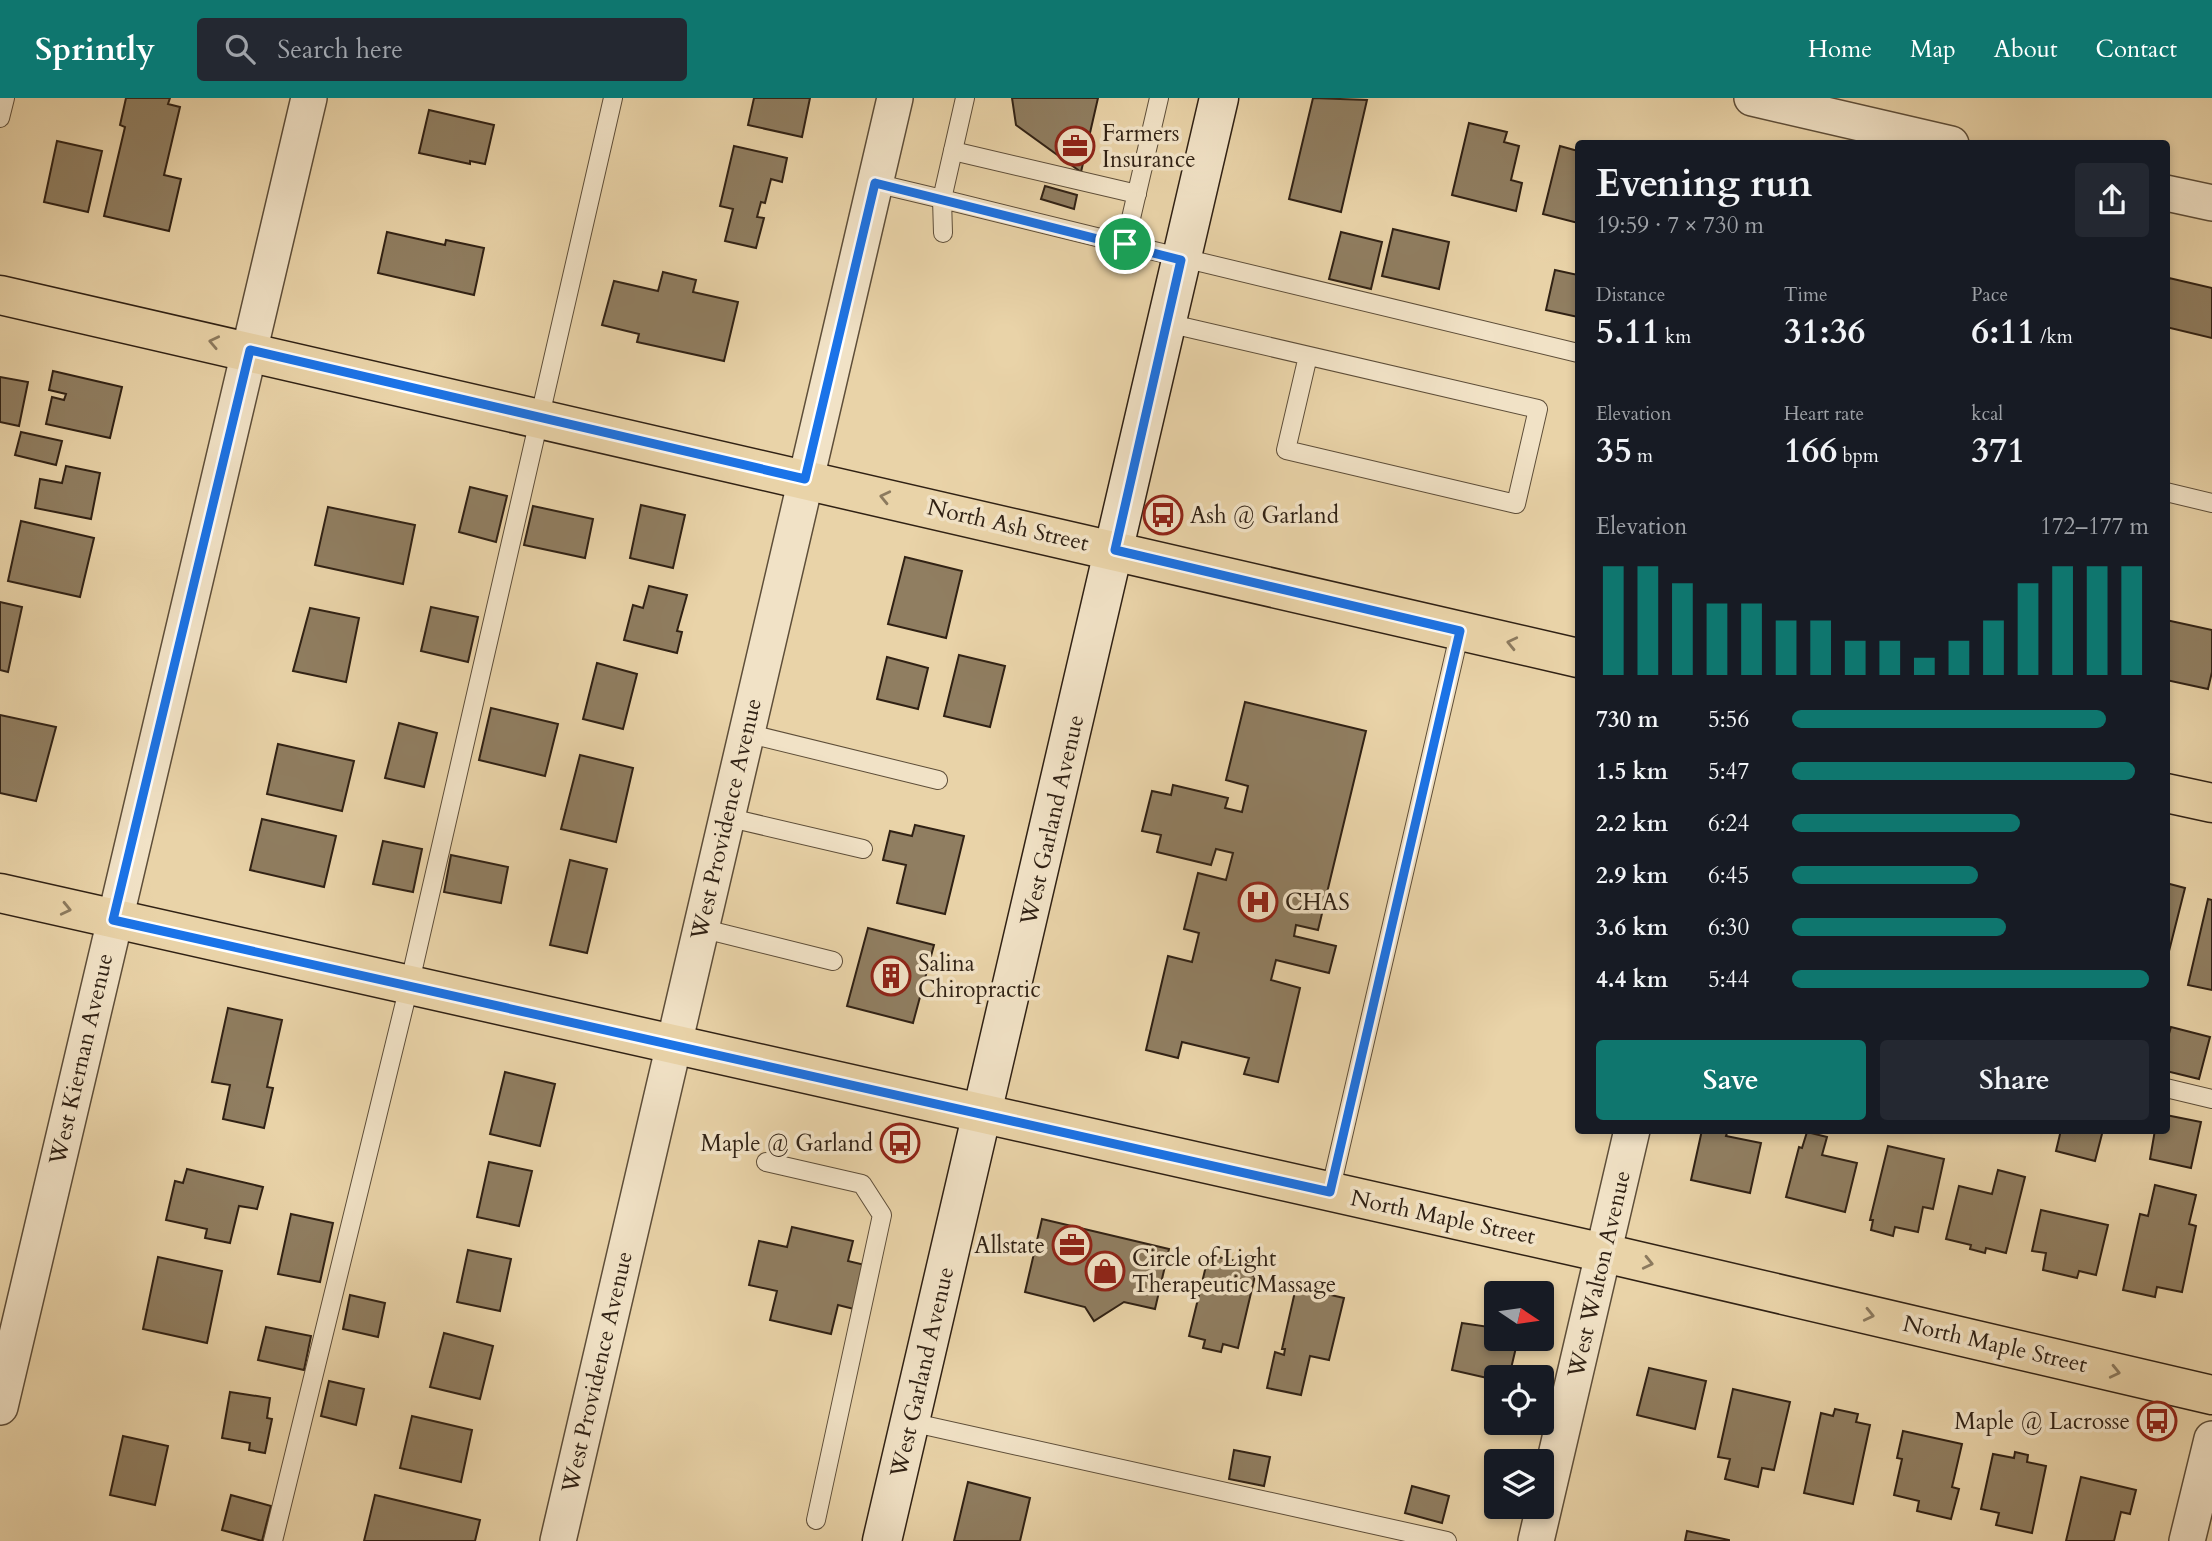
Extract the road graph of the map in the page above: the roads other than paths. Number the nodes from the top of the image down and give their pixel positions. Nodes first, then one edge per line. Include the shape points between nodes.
1 (5, 98) edge
2 (309, 98) edge
3 (613, 98) edge
4 (895, 98) edge
5 (965, 98) edge
6 (1159, 98) edge
7 (1219, 98) edge
8 (1752, 98) edge
9 (0, 118) edge
10 (1872, 122) edge
11 (1937, 140) edge
12 (953, 151) junction
13 (875, 183) junction
14 (1136, 194) junction
15 (2170, 194) edge
16 (942, 199) junction
17 (2212, 203) edge
18 (943, 233) dead end
19 (1125, 244) junction
20 (1181, 260) junction
21 (0, 295) edge
22 (1167, 323) junction
23 (250, 350) junction
24 (1575, 352) edge
25 (1308, 356) junction
26 (541, 418) junction
27 (805, 479) junction
28 (2170, 493) edge
29 (2212, 503) edge
30 (1115, 550) junction
31 (1460, 631) junction
32 (1575, 658) edge
33 (746, 733) junction
34 (938, 780) dead end
35 (2170, 794) edge
36 (2212, 803) edge
37 (726, 817) junction
38 (863, 849) dead end
39 (0, 893) edge
40 (113, 920) junction
41 (700, 929) junction
42 (833, 961) dead end
43 (409, 986) junction
44 (672, 1046) junction
45 (2170, 1089) edge
46 (2212, 1099) edge
47 (982, 1115) junction
48 (1631, 1134) edge
49 (766, 1162) dead end
50 (1330, 1192) junction
51 (1604, 1253) junction
52 (2212, 1395) edge
53 (0, 1407) edge
54 (910, 1422) junction
55 (2212, 1439) edge
56 (816, 1520) dead end
57 (274, 1541) edge
58 (558, 1541) edge
59 (882, 1541) edge
60 (1447, 1541) edge
61 (1536, 1541) edge
62 (2187, 1541) edge

1 - 9 lane
2 - 23 street, West Kiernan Avenue
3 - 26 lane
4 - 13 street, West Providence Avenue
5 - 12 lane
6 - 14 lane
7 - 20 street, West Garland Avenue
8 - 10 street
10 - 11 street
12 - 14 lane
12 - 16 lane
13 - 16 lane
13 - 27 street, West Providence Avenue
14 - 19 lane
15 - 17 street
16 - 18 lane
16 - 19 lane
19 - 20 lane
20 - 22 street, West Garland Avenue
20 - 24 lane
23 -> 21 main road, North Ash Street
22 - 25 lane
22 - 30 street, West Garland Avenue
23 - 26 main road, North Ash Street
23 - 40 street, West Kiernan Avenue
25 - 25 lane via 1538,409 1516,504 1286,450
26 - 27 main road, North Ash Street
26 - 43 lane
30 -> 27 main road, North Ash Street
27 - 33 street, West Providence Avenue
28 - 29 lane
30 - 31 main road, North Ash Street
30 - 47 street, West Garland Avenue
32 -> 31 main road, North Ash Street
31 - 50 lane
33 - 34 lane
33 - 37 street, West Providence Avenue
35 - 36 main road
37 - 38 lane
37 - 41 street, West Providence Avenue
39 -> 40 main road, North Maple Street
40 - 43 main road, North Maple Street
40 - 53 street, West Kiernan Avenue
41 - 42 lane
41 - 44 street, West Providence Avenue
43 - 44 main road, North Maple Street
43 - 57 lane
44 - 47 main road, North Maple Street
44 - 58 street, West Providence Avenue
45 - 46 lane
47 - 50 main road, North Maple Street
47 - 54 street, West Garland Avenue
48 - 51 street, West Walton Avenue
49 - 56 lane via 862,1184 882,1215
50 - 51 main road, North Maple Street
51 -> 52 main road, North Maple Street
51 - 61 street, West Walton Avenue
54 - 59 street, West Garland Avenue
54 - 60 lane
55 - 62 street

